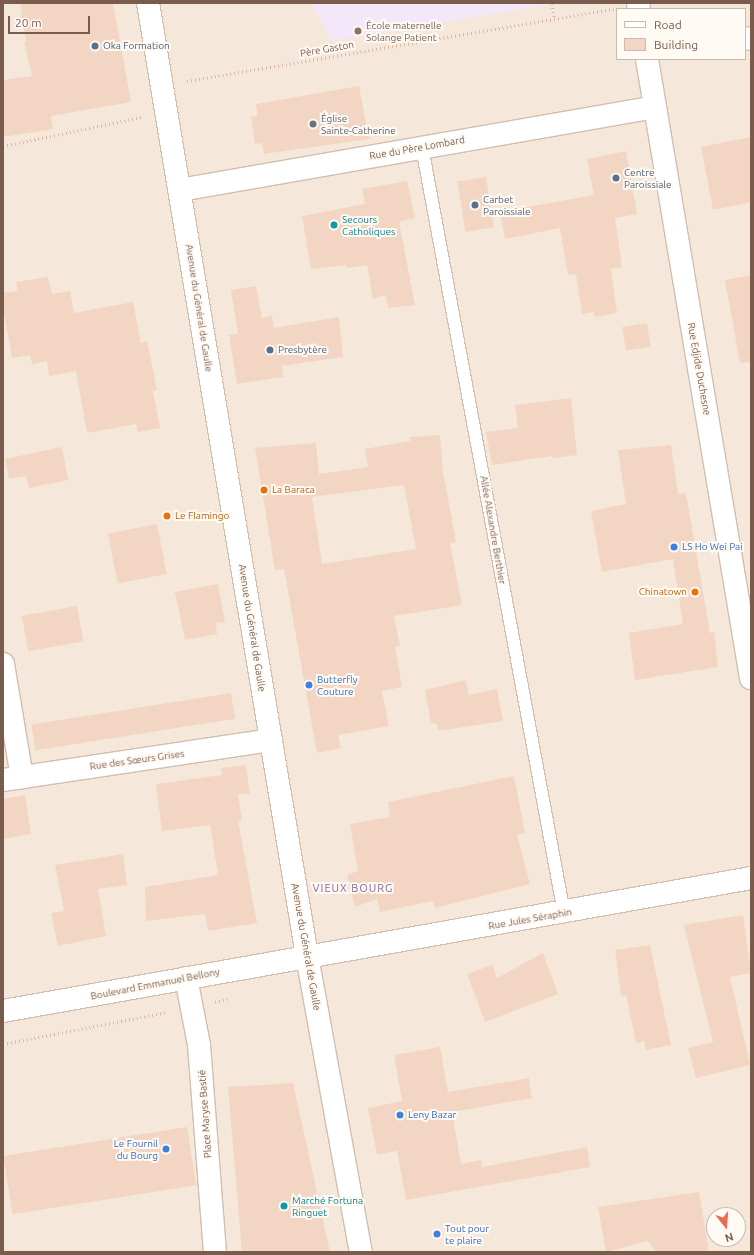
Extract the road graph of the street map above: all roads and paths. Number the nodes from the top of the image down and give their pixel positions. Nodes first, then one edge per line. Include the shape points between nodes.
1 (148, 3) edge
2 (552, 4) edge
3 (638, 6) edge
4 (625, 8) edge
5 (616, 9) edge
6 (555, 19) junction
7 (647, 60) edge
8 (161, 86) junction
9 (655, 107) junction
10 (166, 112) junction
11 (3, 146) edge
12 (422, 148) junction
13 (180, 190) junction
14 (3, 664) edge
15 (751, 678) edge
16 (271, 740) junction
17 (13, 779) edge
18 (751, 878) edge
19 (564, 913) junction
20 (308, 956) junction
21 (186, 978) junction
22 (237, 997) dead end
23 (193, 1007) junction
24 (3, 1011) edge
25 (3, 1044) edge
26 (215, 1252) edge
27 (361, 1252) edge

1 - 8 street, Avenue du Général de Gaulle
2 - 6 path
3 - 4 path, Père Gaston
5 - 6 path, Père Gaston
6 - 8 path, Père Gaston
7 - 9 street, Rue Edjide Duchesne
8 - 10 street, Avenue du Général de Gaulle
9 - 12 street, Rue du Père Lombard
9 - 15 street, Rue Edjide Duchesne
10 - 11 path
10 - 13 street, Avenue du Général de Gaulle
12 - 13 street, Rue du Père Lombard
12 - 19 lane, Allée Alexandre Berthier
13 - 16 street, Avenue du Général de Gaulle
14 - 17 street
16 - 17 street, Rue des Sœurs Grises
16 - 20 street, Avenue du Général de Gaulle
18 - 19 street, Rue Jules Séraphin
19 - 20 street, Rue Jules Séraphin
20 - 21 street, Boulevard Emmanuel Bellony
20 - 27 street, Avenue du Général de Gaulle
21 - 23 street, Place Maryse Bastié
21 - 24 street, Boulevard Emmanuel Bellony
22 - 23 path
23 - 25 path
23 - 26 street, Place Maryse Bastié via 204,1095

